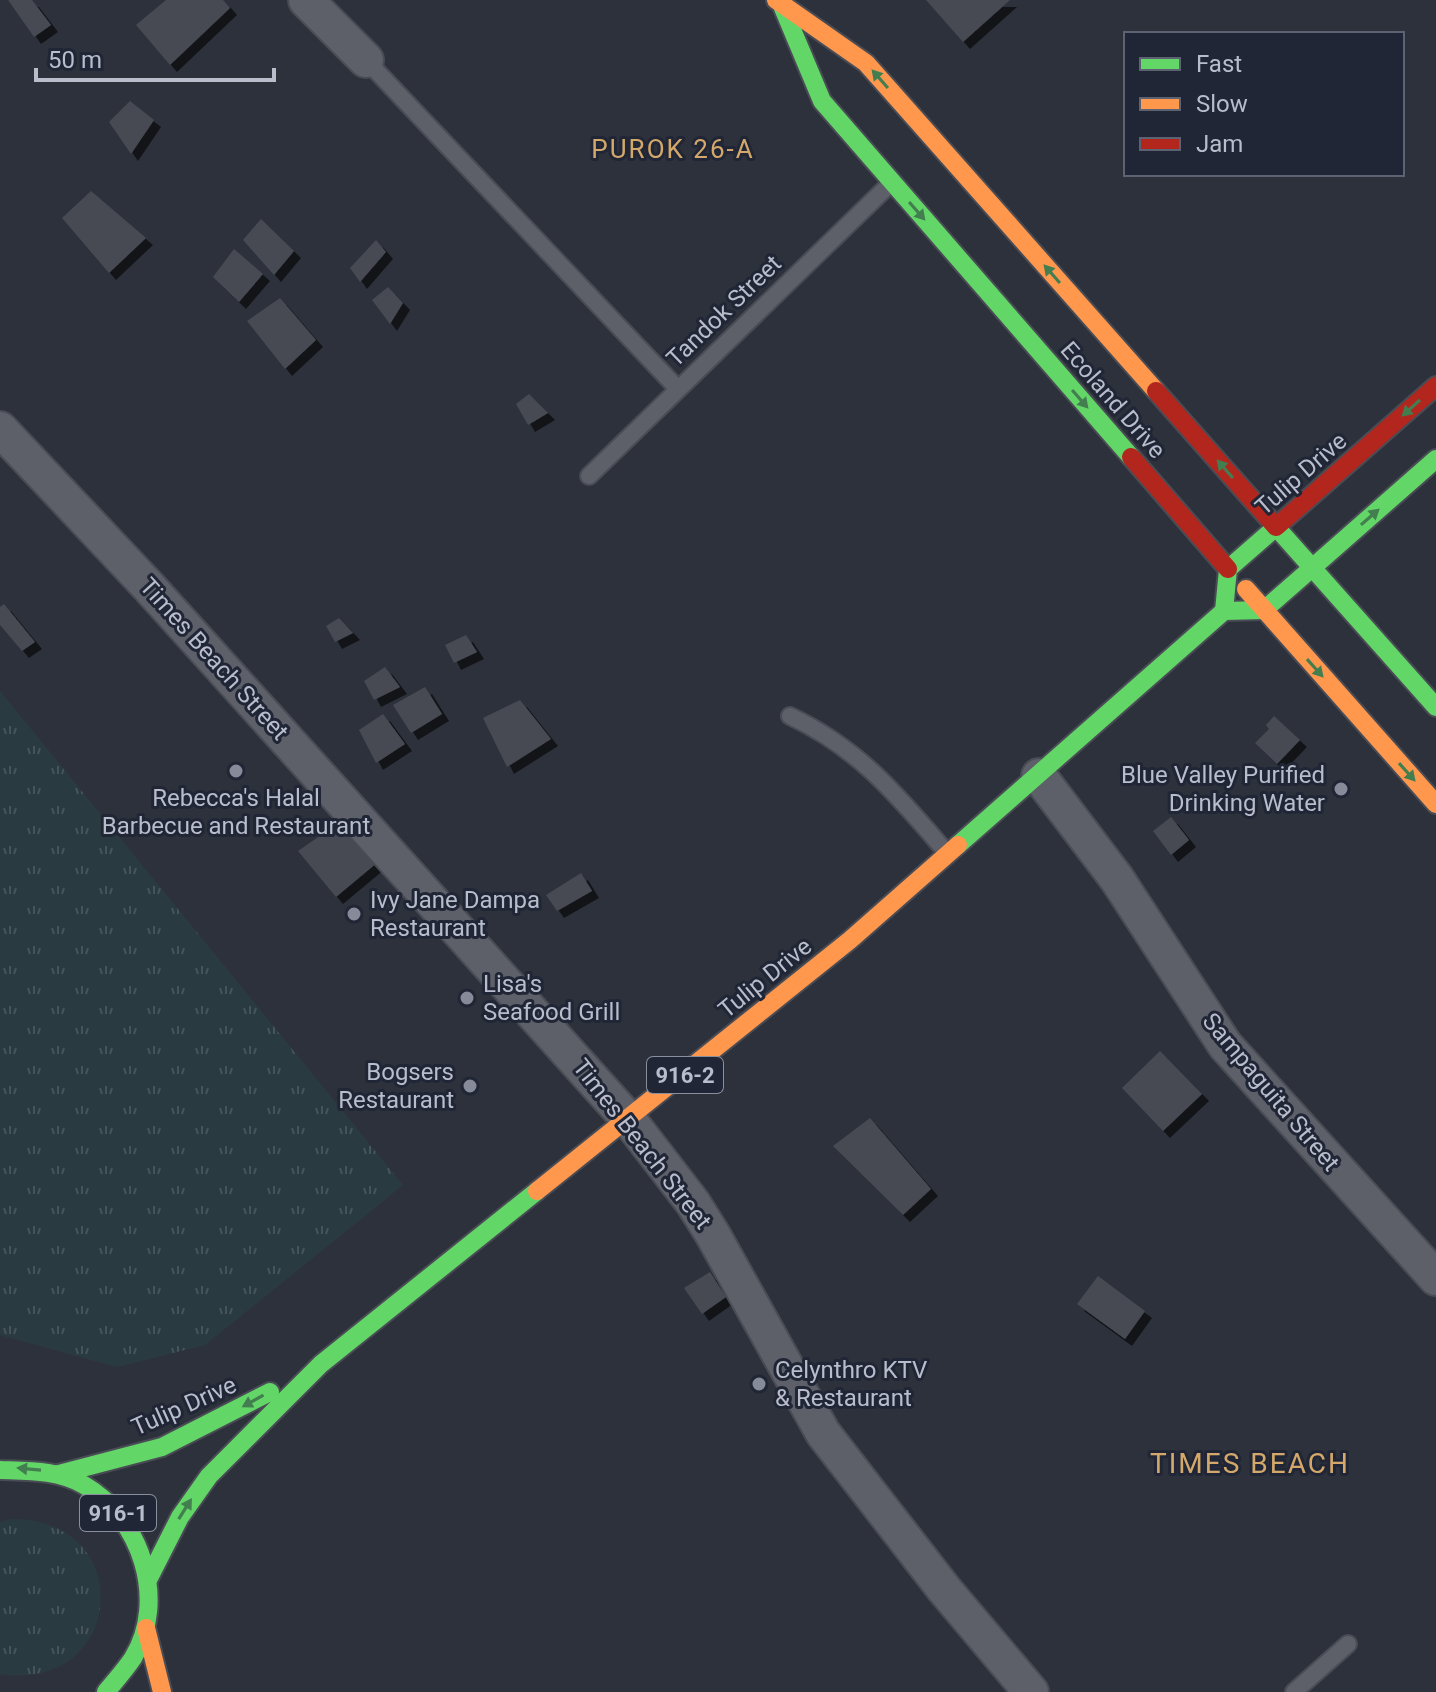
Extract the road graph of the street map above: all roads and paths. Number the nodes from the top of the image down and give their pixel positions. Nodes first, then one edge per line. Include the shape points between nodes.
1 (306, 0) edge
2 (780, 4) edge
3 (366, 60) joint
4 (892, 182) junction
5 (1436, 386) edge
6 (678, 389) junction
7 (0, 429) edge
8 (1436, 459) edge
9 (589, 476) dead end
10 (1276, 527) junction
11 (1312, 568) junction
12 (1228, 569) junction
13 (1264, 610) junction
14 (1224, 611) junction
15 (1436, 707) edge
16 (790, 716) dead end
17 (1039, 776) junction
18 (1436, 804) edge
19 (948, 855) junction
20 (629, 1120) junction
21 (1436, 1278) edge
22 (321, 1364) junction
23 (0, 1470) edge
24 (59, 1474) junction
25 (149, 1578) junction
26 (146, 1628) junction
27 (1348, 1644) dead end
28 (106, 1692) edge
29 (162, 1692) edge
30 (1031, 1692) edge
31 (1294, 1692) edge

1 - 3 street
2 - 4 main road, Ecoland Drive via 822,101
10 -> 2 main road, Ecoland Drive via 866,63
3 - 6 lane
4 - 6 lane, Tandok Street
4 -> 12 main road, Ecoland Drive
5 -> 10 main road, Tulip Drive
6 - 9 lane, Tandok Street
7 - 20 street, Times Beach Street via 161,599
11 -> 8 main road
10 - 11 main road, Ecoland Drive
10 - 12 main road, Tulip Drive
11 - 13 main road
11 - 15 main road, Ecoland Drive
12 - 13 main road, Ecoland Drive
12 - 14 main road
13 - 14 main road
13 -> 18 main road, Ecoland Drive
14 - 17 main road, Tulip Drive / 916-2
16 - 19 lane via 852,751
17 - 19 main road, Tulip Drive / 916-2
17 - 21 street, Sampaguita Street via 1117,879 1225,1045
19 - 20 main road, Tulip Drive / 916-2
20 - 22 main road, Tulip Drive / 916-2
20 - 30 street, Times Beach Street via 713,1235 823,1433
22 -> 24 main road, Tulip Drive / 916-2 via 188,1436
25 -> 22 main road, Tulip Drive / 916-2 via 209,1476
24 -> 23 main road, 916-1
24 - 25 main road, 916-1 via 108,1502 127,1524
25 - 26 main road, 916-1
26 - 28 main road, 916-1 via 136,1654
26 - 29 main road, 916-1
27 - 31 lane

